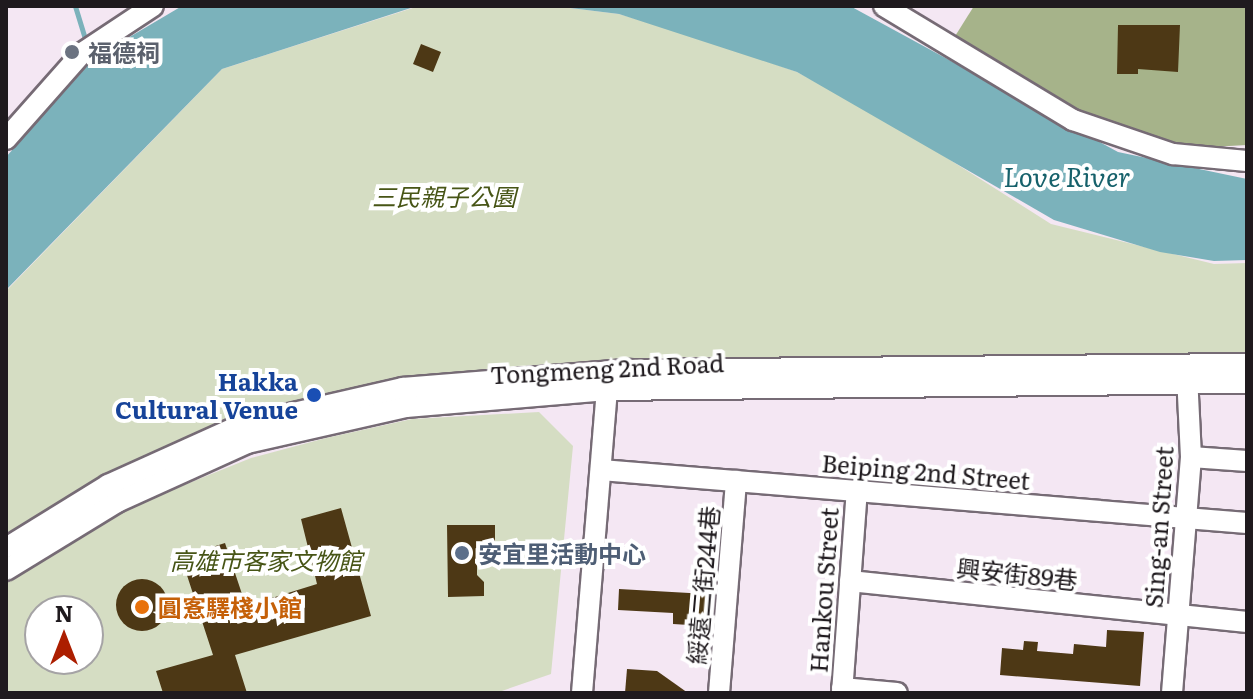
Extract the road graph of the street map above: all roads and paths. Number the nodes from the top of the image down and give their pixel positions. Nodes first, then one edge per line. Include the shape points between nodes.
1 (153, 6) edge
2 (884, 6) edge
3 (6, 139) edge
4 (1247, 161) edge
5 (1247, 364) edge
6 (1187, 375) junction
7 (608, 381) junction
8 (1247, 383) edge
9 (244, 434) junction
10 (1191, 457) junction
11 (1247, 461) edge
12 (601, 470) junction
13 (736, 481) junction
14 (857, 491) junction
15 (1185, 518) junction
16 (1247, 523) edge
17 (6, 548) edge
18 (6, 570) edge
19 (850, 581) junction
20 (1177, 617) junction
21 (1247, 622) edge
22 (842, 690) edge
23 (582, 693) edge
24 (719, 693) edge
25 (897, 693) edge
26 (1172, 693) edge

1 - 3 street via 89,48
2 - 4 street via 1073,120 1173,154
5 - 6 street, Tongmeng 2nd Road
6 - 7 street, Tongmeng 2nd Road
6 - 8 street, Tongmeng 2nd Road
6 - 10 street, Sing-an Street
7 - 9 street, Tongmeng 2nd Road
7 - 12 street
9 - 17 street, Tongmeng 2nd Road via 108,485
9 - 18 street, Tongmeng 2nd Road
10 - 11 street
10 - 15 street, Sing-an Street
12 - 13 street, Beiping 2nd Street
12 - 23 street
13 - 14 street, Beiping 2nd Street
13 - 24 street, 綏遠二街244巷
14 - 15 street, Beiping 2nd Street
14 - 19 street, Hankou Street
15 - 16 street, Beiping 2nd Street
15 - 20 street, Sing-an Street
19 - 20 street, 興安街89巷
19 - 22 street, Hankou Street
20 - 21 street, 興安街89巷
20 - 26 street, Sing-an Street
22 - 25 street

